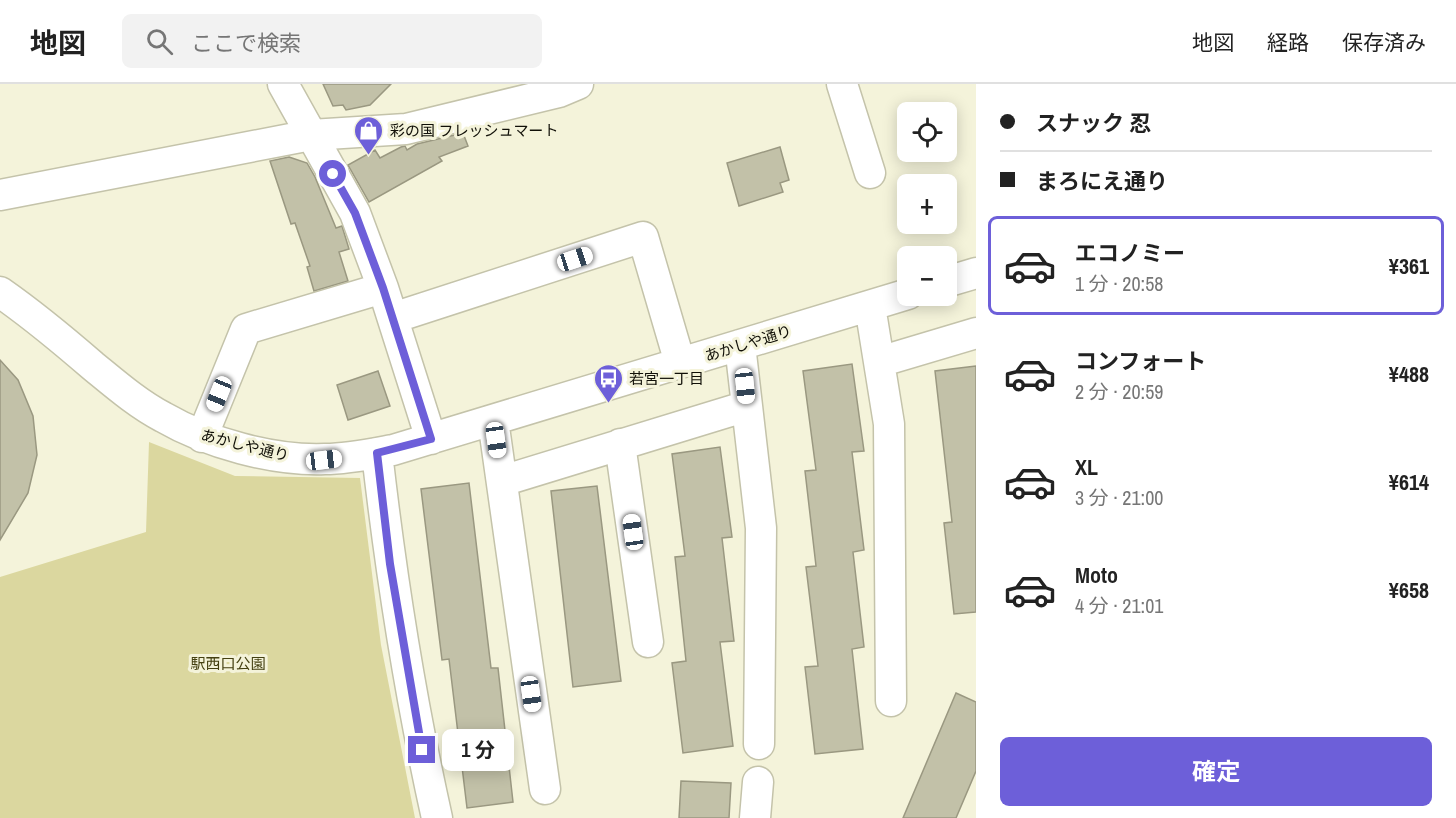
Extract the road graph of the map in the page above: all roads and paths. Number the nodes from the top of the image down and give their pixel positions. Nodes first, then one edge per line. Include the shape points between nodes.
1 (284, 84) edge
2 (842, 84) edge
3 (563, 87) edge
4 (311, 135) junction
5 (870, 173) dead end
6 (0, 195) edge
7 (976, 273) edge
8 (957, 279) edge
9 (383, 288) junction
10 (0, 292) edge
11 (897, 297) edge
12 (870, 306) junction
13 (393, 318) junction
14 (976, 333) edge
15 (740, 345) junction
16 (879, 362) junction
17 (680, 363) junction
18 (747, 406) junction
19 (493, 420) junction
20 (202, 436) junction
21 (431, 439) junction
22 (620, 444) junction
23 (377, 453) junction
24 (502, 481) junction
25 (648, 642) dead end
26 (891, 701) dead end
27 (759, 744) dead end
28 (758, 782) dead end
29 (545, 789) dead end
30 (437, 818) edge
31 (755, 818) edge

1 - 4 street
2 - 5 street
3 - 4 street via 406,129
4 - 6 street
4 - 9 street via 355,213
7 - 8 street
9 - 13 street
9 - 20 street via 246,329
10 - 20 street, あかしや通り via 161,417
11 - 12 street, あかしや通り
12 - 15 street, あかしや通り
12 - 16 street
13 - 17 street via 644,237
13 - 21 street
14 - 16 street
15 - 17 street, あかしや通り
15 - 18 street
16 - 26 street via 889,424
17 - 19 street, あかしや通り
18 - 22 street
18 - 27 street via 761,528
19 - 21 street, あかしや通り
19 - 24 street
20 - 23 street, あかしや通り via 277,456 324,460
21 - 23 street, あかしや通り
22 - 24 street
22 - 25 street
23 - 30 street via 411,693
24 - 29 street
28 - 31 street

